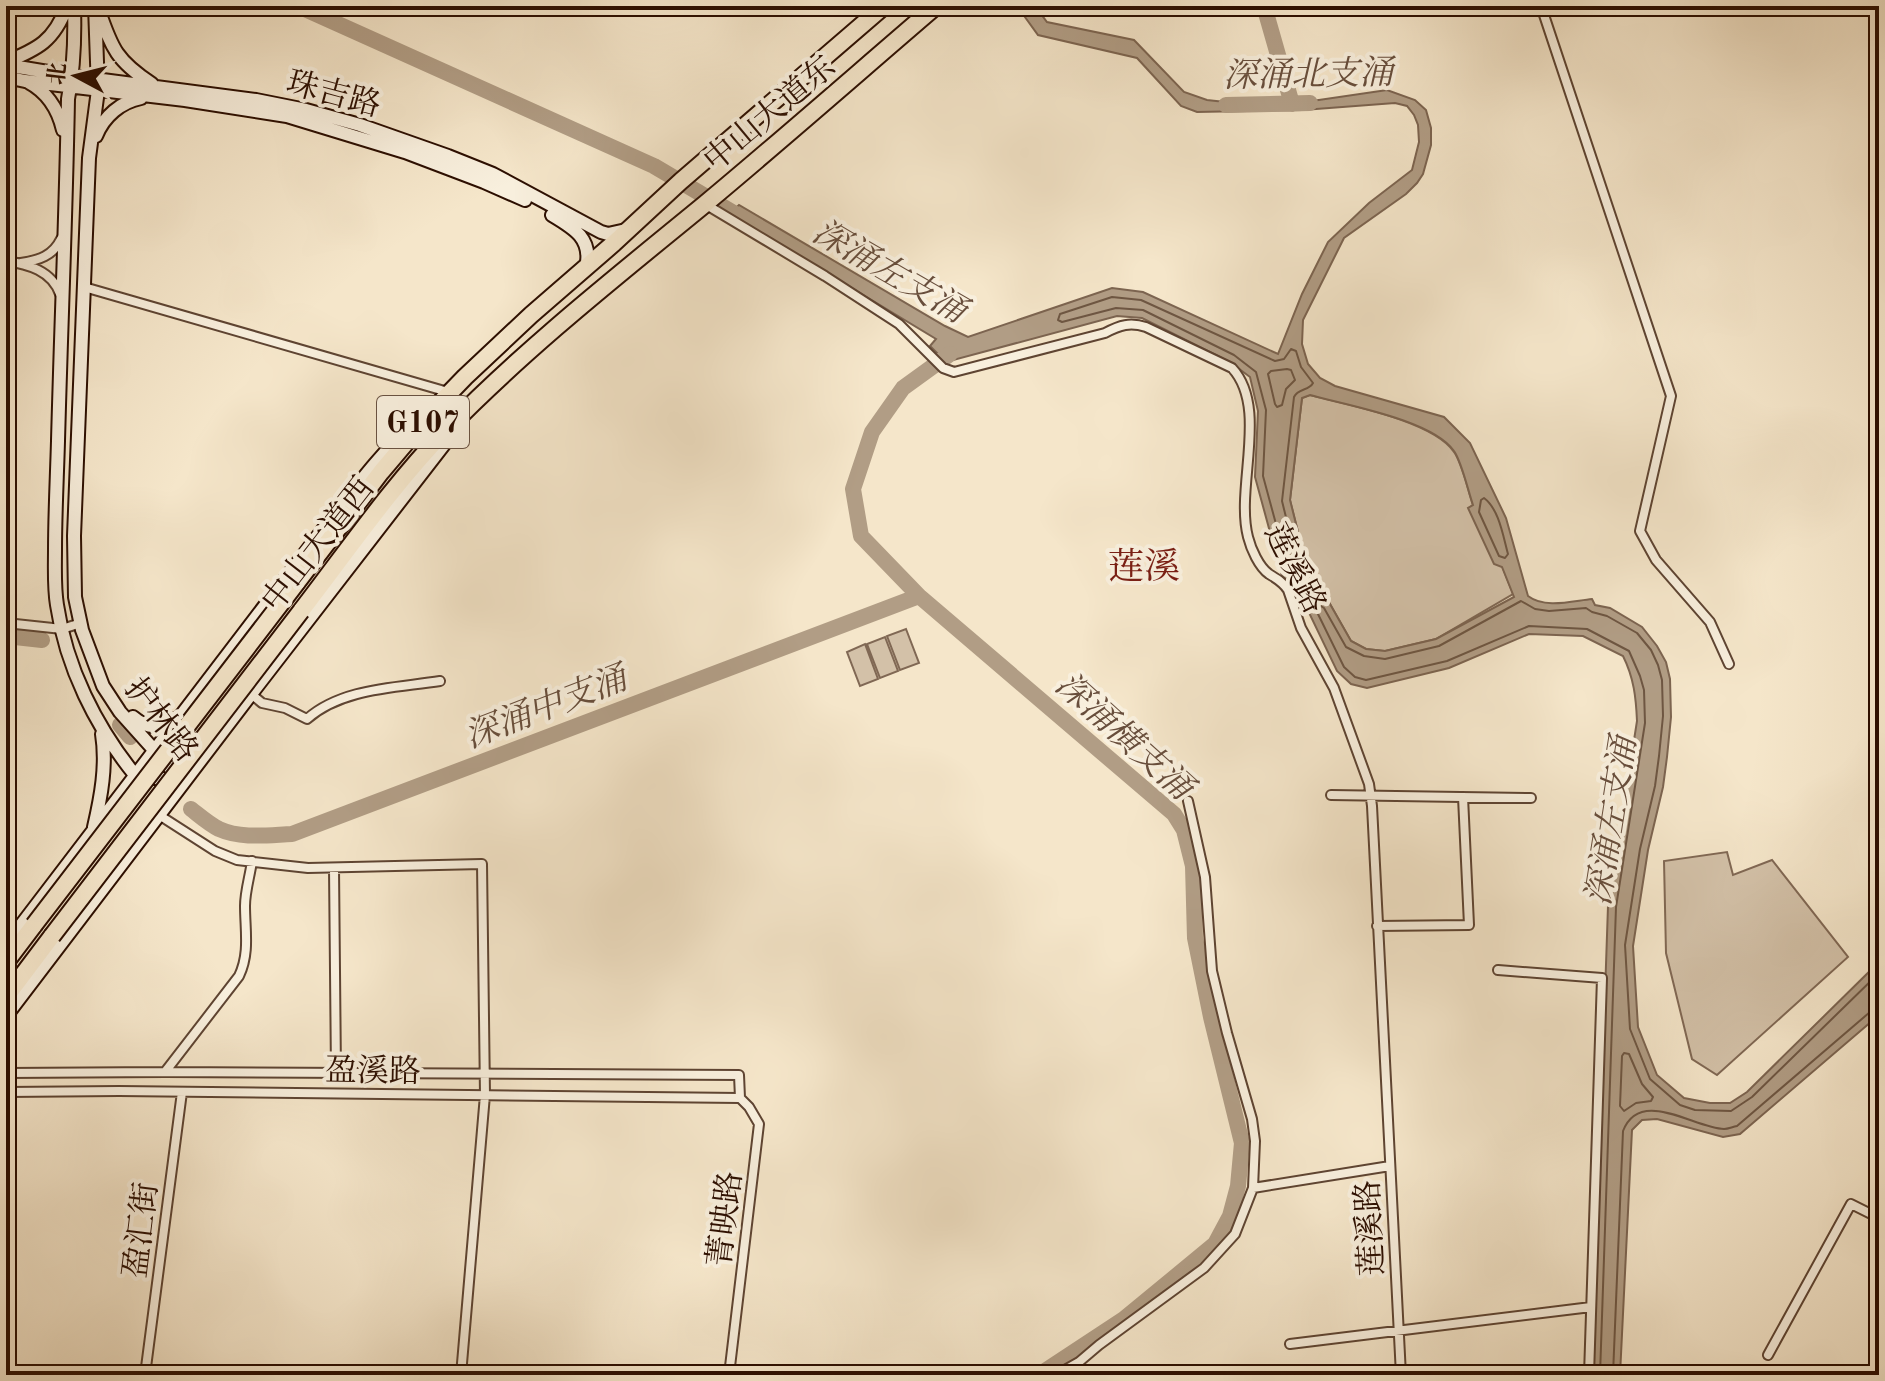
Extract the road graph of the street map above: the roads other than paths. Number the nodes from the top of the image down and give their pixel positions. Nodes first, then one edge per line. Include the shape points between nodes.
1 (67, 6) edge
2 (74, 6) edge
3 (96, 6) edge
4 (884, 6) edge
5 (936, 6) edge
6 (1541, 6) edge
7 (6, 63) edge
8 (6, 77) edge
9 (25, 81) junction
10 (71, 81) junction
11 (98, 84) junction
12 (152, 91) junction
13 (67, 157) junction
14 (89, 158) junction
15 (707, 202) junction
16 (629, 229) junction
17 (64, 233) junction
18 (6, 261) edge
19 (20, 263) junction
20 (586, 268) junction
21 (84, 287) junction
22 (62, 298) junction
23 (450, 393) junction
24 (481, 396) junction
25 (436, 407) junction
26 (6, 623) edge
27 (81, 623) junction
28 (62, 629) junction
29 (1729, 664) dead end
30 (440, 681) dead end
31 (251, 694) junction
32 (116, 706) junction
33 (180, 716) junction
34 (100, 723) junction
35 (155, 749) junction
36 (135, 775) junction
37 (183, 782) junction
38 (1331, 795) dead end
39 (1370, 795) junction
40 (1463, 797) junction
41 (1531, 798) dead end
42 (1188, 801) dead end
43 (159, 815) junction
44 (93, 831) junction
45 (79, 850) junction
46 (252, 861) junction
47 (334, 868) junction
48 (111, 878) junction
49 (1377, 926) junction
50 (6, 945) edge
51 (6, 962) edge
52 (1498, 970) dead end
53 (6, 997) edge
54 (6, 1016) edge
55 (165, 1072) junction
56 (6, 1073) edge
57 (336, 1073) junction
58 (486, 1073) junction
59 (739, 1075) joint
60 (6, 1092) edge
61 (182, 1092) junction
62 (485, 1095) junction
63 (740, 1098) junction
64 (1390, 1166) junction
65 (1253, 1188) junction
66 (1879, 1218) edge
67 (1591, 1307) junction
68 (1399, 1331) junction
69 (1290, 1344) dead end
70 (1768, 1355) dead end
71 (145, 1375) edge
72 (461, 1375) edge
73 (729, 1375) edge
74 (1056, 1375) edge
75 (1401, 1375) edge
76 (1589, 1375) edge

1 - 7 main road via 43,45
2 - 10 main road, 护林路
3 - 11 main road, 护林路
3 - 12 main road via 119,56
4 - 16 highway, 中山大道东 / G107
5 - 15 highway, 中山大道东 / G107
6 - 29 street via 1671,396 1640,531 1656,560 1710,622
7 - 10 main road, 珠吉路
8 - 9 main road, 珠吉路
9 - 10 main road, 珠吉路
9 - 13 main road via 56,109
10 - 11 main road, 珠吉路
10 - 13 main road, 护林路
11 - 12 main road, 珠吉路
11 - 14 main road, 护林路
12 - 14 main road via 108,116
12 - 16 main road, 珠吉路 via 281,105 360,125 493,174 601,232
12 - 20 main road, 珠吉路 via 287,116 484,182 541,208 577,232 588,251
13 - 14 main road
13 - 17 main road, 护林路
14 - 21 main road, 护林路
15 - 24 highway, 中山大道西 / G107 via 567,316
15 - 39 street, 莲溪路 via 899,324 943,368 954,372 1135,324 1232,368 1245,391 1249,416 1248,536 1262,566 1288,590 1301,628 1334,688
16 - 20 highway, 中山大道西 / G107
17 - 19 street via 49,255
17 - 22 main road, 护林路
18 - 19 street
19 - 22 street via 49,276
20 - 23 highway, 中山大道西 / G107
21 - 23 street
21 - 27 main road, 护林路 via 74,536
22 - 28 main road, 护林路 via 55,575
23 - 25 highway, 中山大道西 / G107
24 - 31 main road
24 - 53 highway, 中山大道西 / G107, bridge via 418,461
25 - 33 main road via 375,464
25 - 51 highway, 中山大道西 / G107, bridge
26 - 28 street
27 - 28 street
27 - 32 main road, 护林路 via 103,686
28 - 34 main road, 护林路 via 73,667
30 - 31 street via 336,700 307,719
31 - 37 main road
32 - 33 main road via 148,726
32 - 35 main road, 护林路
33 - 35 main road
34 - 36 main road, 护林路
34 - 44 main road via 102,783
35 - 36 main road
35 - 37 main road, 护林路
36 - 37 main road, 护林路
36 - 44 main road
37 - 43 main road
38 - 39 street
39 - 40 street
39 - 49 street, 莲溪路
40 - 41 street
40 - 49 street via 1469,925
42 - 65 street via 1205,877 1212,971 1252,1119
43 - 46 street via 215,851
43 - 48 main road
44 - 45 main road
45 - 48 main road via 98,845 106,849 112,859
45 - 50 main road
46 - 47 street
46 - 55 street via 245,902 245,963
47 - 57 street
47 - 58 street via 482,864
48 - 54 main road
49 - 64 street, 莲溪路
52 - 67 street via 1602,978
55 - 56 street, 盈溪路
55 - 57 street, 盈溪路
57 - 58 street, 盈溪路
58 - 59 street, 盈溪路
58 - 62 street
59 - 63 street, 菁映路
60 - 61 street, 盈溪路
61 - 62 street, 盈溪路
61 - 71 street, 盈汇街
62 - 63 street, 盈溪路
62 - 72 street
63 - 73 street, 菁映路 via 759,1124
64 - 65 street
64 - 68 street, 莲溪路
65 - 74 street via 1235,1234 1204,1268
66 - 70 street via 1851,1204
67 - 68 street
67 - 76 street
68 - 69 street
68 - 75 street, 莲溪路

